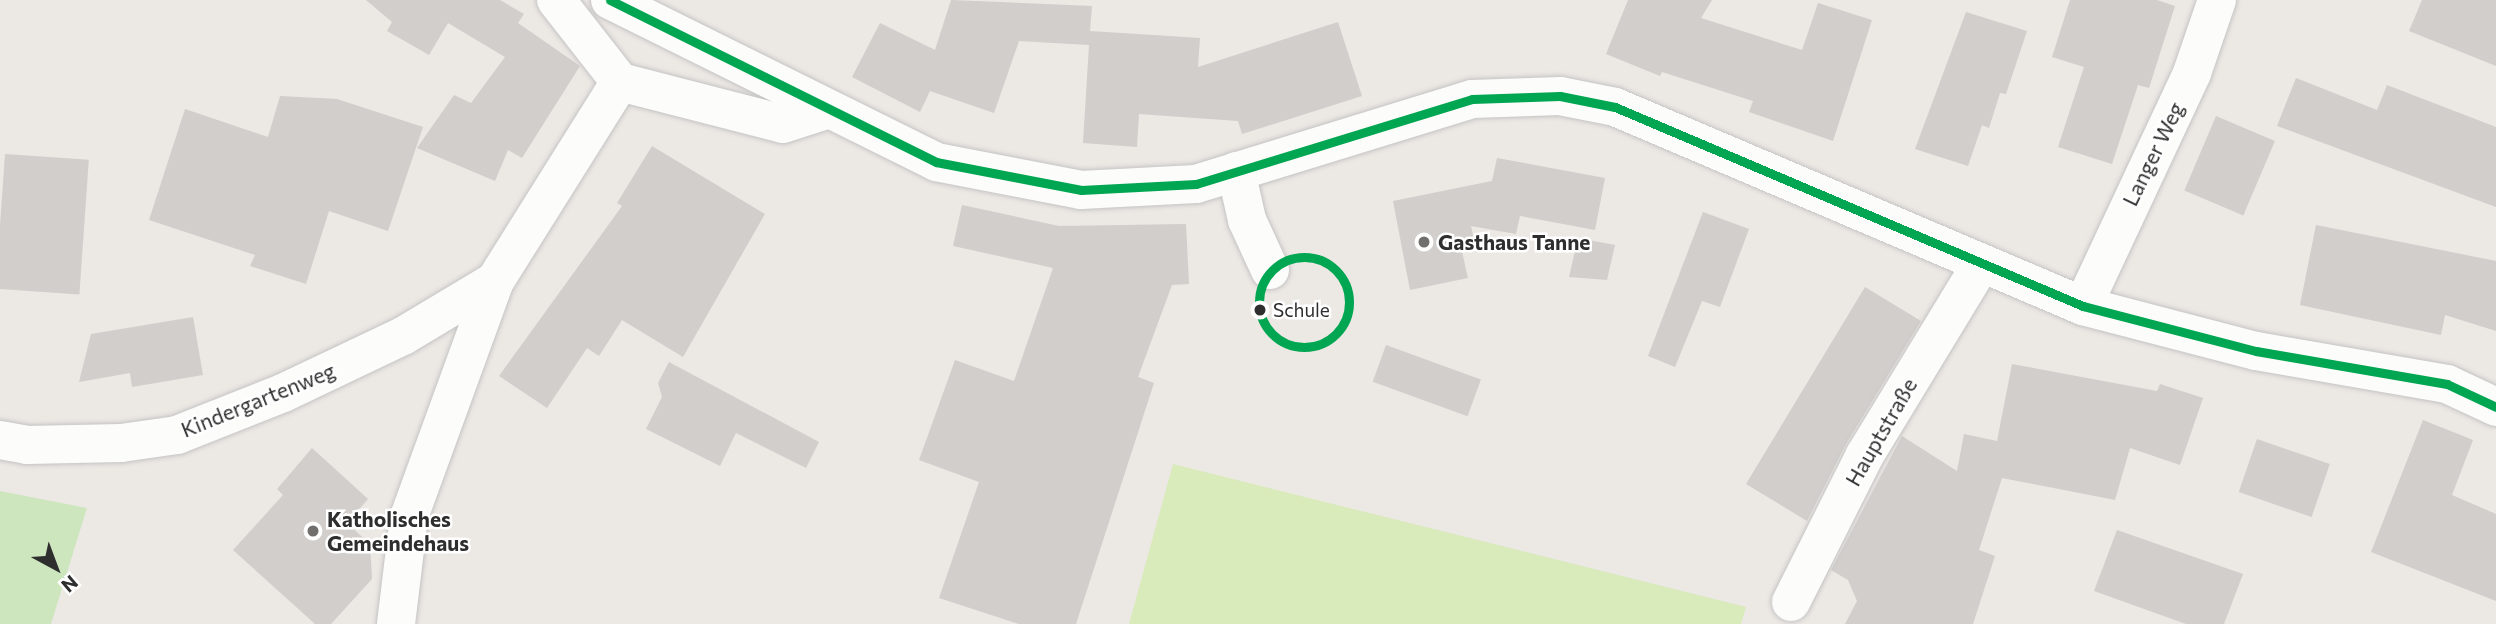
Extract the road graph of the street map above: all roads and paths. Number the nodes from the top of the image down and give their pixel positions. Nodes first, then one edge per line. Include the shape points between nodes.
1 (556, 0) edge
2 (610, 0) edge
3 (2217, 0) edge
4 (620, 82) junction
5 (826, 110) junction
6 (1236, 171) junction
7 (1980, 266) junction
8 (1270, 270) dead end
9 (495, 282) junction
10 (2083, 306) junction
11 (2496, 407) edge
12 (0, 440) edge
13 (1791, 602) dead end
14 (396, 624) edge

1 - 4 street
2 - 5 street
3 - 10 street, Langer Weg via 2192,73
4 - 5 street via 783,124
4 - 9 street, Kindergartenweg
5 - 6 street via 936,163 1013,181 1129,191 1196,184
6 - 7 street via 1472,99 1560,96 1625,111
6 - 8 street via 1247,220
7 - 10 street
7 - 13 street, Hauptstraße via 1865,455
9 - 12 street, Kindergartenweg via 391,342 284,393 177,435 121,443 27,445
9 - 14 street, Kindergartenweg via 409,517
10 - 11 street via 2256,352 2447,384

